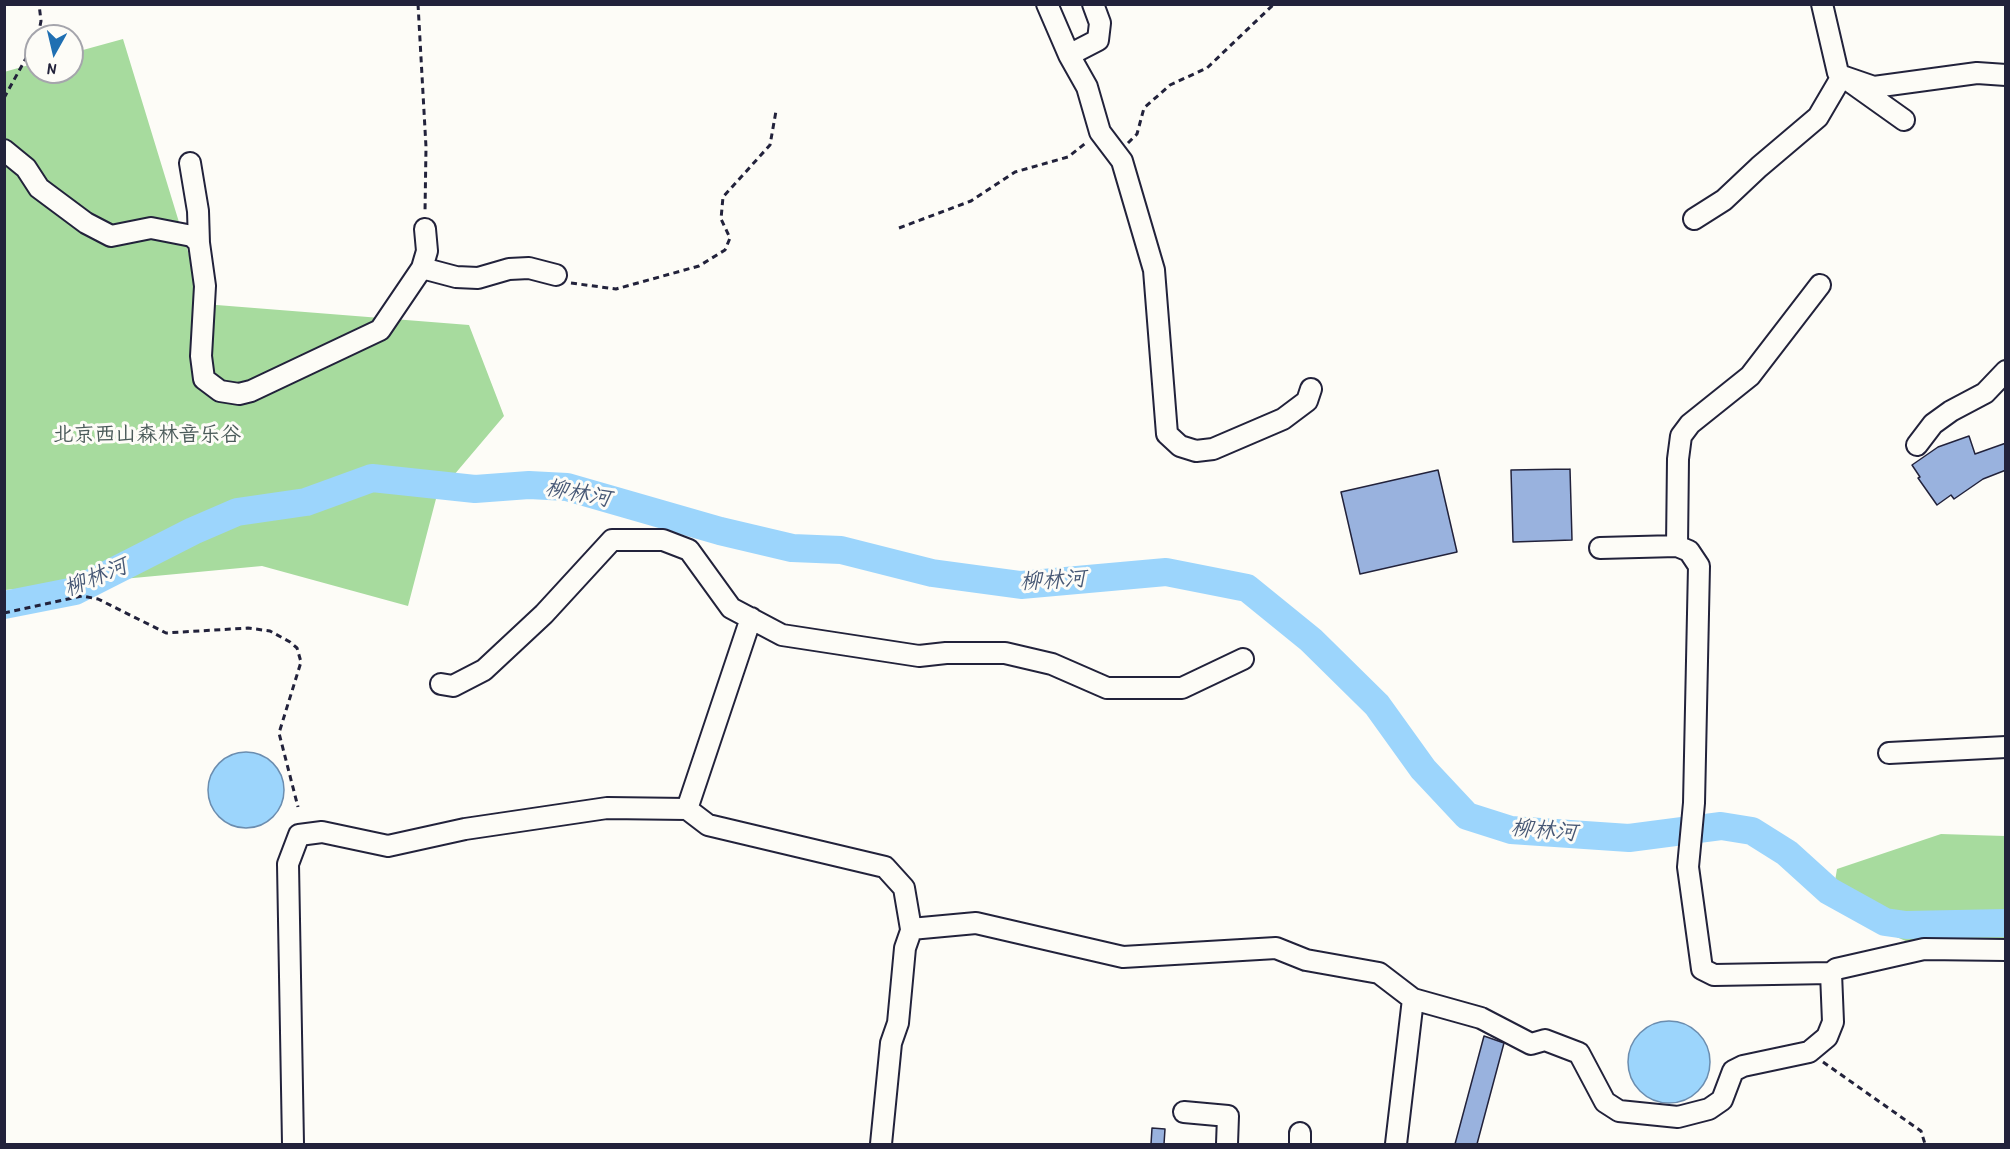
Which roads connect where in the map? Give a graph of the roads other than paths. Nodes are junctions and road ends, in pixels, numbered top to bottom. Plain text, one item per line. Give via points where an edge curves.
1 (1047, 4) edge
2 (1093, 4) edge
3 (1821, 4) edge
4 (1069, 55) junction
5 (2006, 75) edge
6 (1842, 76) junction
7 (1904, 120) dead end
8 (4, 150) edge
9 (190, 163) dead end
10 (1694, 219) dead end
11 (425, 229) road end
12 (199, 243) junction
13 (422, 268) junction
14 (556, 275) road end
15 (1820, 285) dead end
16 (2006, 371) edge
17 (1311, 389) dead end
18 (1917, 445) dead end
19 (1677, 546) junction
20 (1600, 548) dead end
21 (751, 618) junction
22 (1243, 659) dead end
23 (441, 684) dead end
24 (2006, 747) edge
25 (1889, 753) dead end
26 (687, 808) junction
27 (912, 928) junction
28 (2006, 950) edge
29 (1831, 973) junction
30 (1413, 999) junction
31 (1184, 1112) dead end
32 (293, 1144) edge
33 (881, 1144) edge
34 (1227, 1144) edge
35 (1396, 1144) edge

1 - 4 street
2 - 4 street via 1100,23 1098,40
3 - 6 street
4 - 17 street via 1087,87 1100,132 1122,161 1154,270 1167,434 1180,446 1196,451 1213,449 1283,418 1307,400
5 - 6 street via 1977,73 1874,87
6 - 7 street
6 - 10 street via 1818,117 1725,200
8 - 12 street via 26,168 39,188 111,236 151,228 192,236
9 - 12 street
11 - 13 street via 427,251
12 - 13 street via 205,286 201,356 204,379 215,389 239,394 251,392 380,330
13 - 14 street via 478,279 509,269 529,268
15 - 19 street via 1750,376 1690,424 1681,436
16 - 18 street via 1985,393 1933,424
19 - 20 street
19 - 29 street via 1689,551 1699,566 1694,803 1688,867 1702,969 1714,975
21 - 22 street via 782,635 918,656 1005,653 1052,663 1107,688 1182,688
21 - 23 street via 731,608 689,550 663,540 612,540 544,614 484,670 453,686
21 - 26 street
24 - 25 street
26 - 27 street via 708,825 885,867 904,888
26 - 32 street via 607,808 387,846 322,832 299,835 288,864
27 - 30 street via 976,923 1123,957 1276,948 1306,960 1380,973
27 - 33 street via 905,948 898,1023 891,1043
28 - 29 street via 1924,949
29 - 30 street via 1833,1022 1827,1037 1809,1052 1733,1071 1722,1100 1709,1109 1677,1117 1620,1111 1605,1102 1579,1053 1545,1040 1531,1044 1481,1018
30 - 35 street
31 - 34 street via 1228,1116

